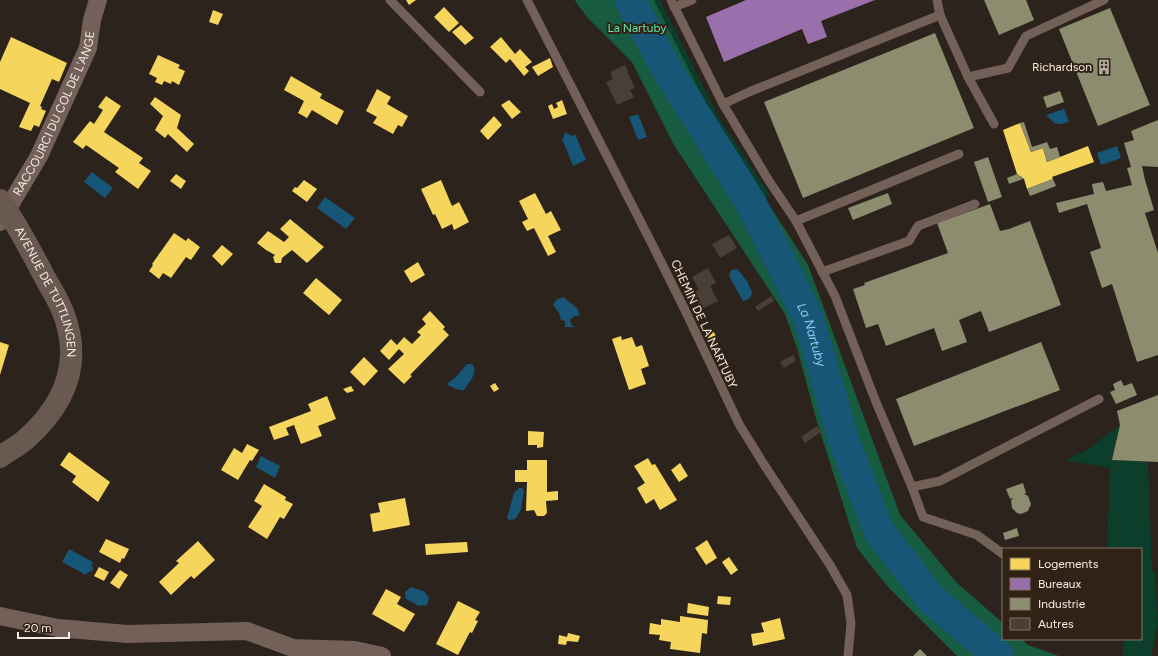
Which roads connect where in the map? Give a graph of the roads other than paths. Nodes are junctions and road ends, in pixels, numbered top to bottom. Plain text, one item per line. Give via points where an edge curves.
1 (98, 0) edge
2 (390, 0) edge
3 (527, 0) edge
4 (692, 0) edge
5 (937, 0) edge
6 (1104, 0) edge
7 (672, 3) edge
8 (940, 15) junction
9 (968, 77) junction
10 (480, 92) dead end
11 (723, 104) junction
12 (994, 124) dead end
13 (959, 154) dead end
14 (975, 204) dead end
15 (2, 211) edge
16 (796, 221) junction
17 (822, 272) junction
18 (1099, 399) dead end
19 (0, 457) edge
20 (912, 487) junction
21 (1002, 553) edge
22 (0, 616) edge
23 (382, 656) edge
24 (848, 656) edge

1 - 15 street, RACCOURCI DU COL DE L'ANGE via 88,48 39,156
2 - 10 lane
3 - 24 lane, CHEMIN DE LA NARTUBY via 672,284 739,424 847,595 851,623
4 - 7 lane
5 - 8 lane
6 - 9 lane via 1026,36 1008,68
7 - 11 lane
8 - 9 lane
8 - 11 lane
9 - 12 lane
11 - 16 lane
13 - 16 lane
14 - 17 lane via 918,226 910,241
15 - 19 main road, AVENUE DE TUTTLINGEN via 22,234 63,312 72,344 71,364 64,392 47,418 25,440
16 - 17 lane
17 - 20 lane via 835,296
18 - 20 lane via 940,481
20 - 21 lane via 923,516 977,534
22 - 23 street via 58,628 126,634 246,631 293,648 355,650

